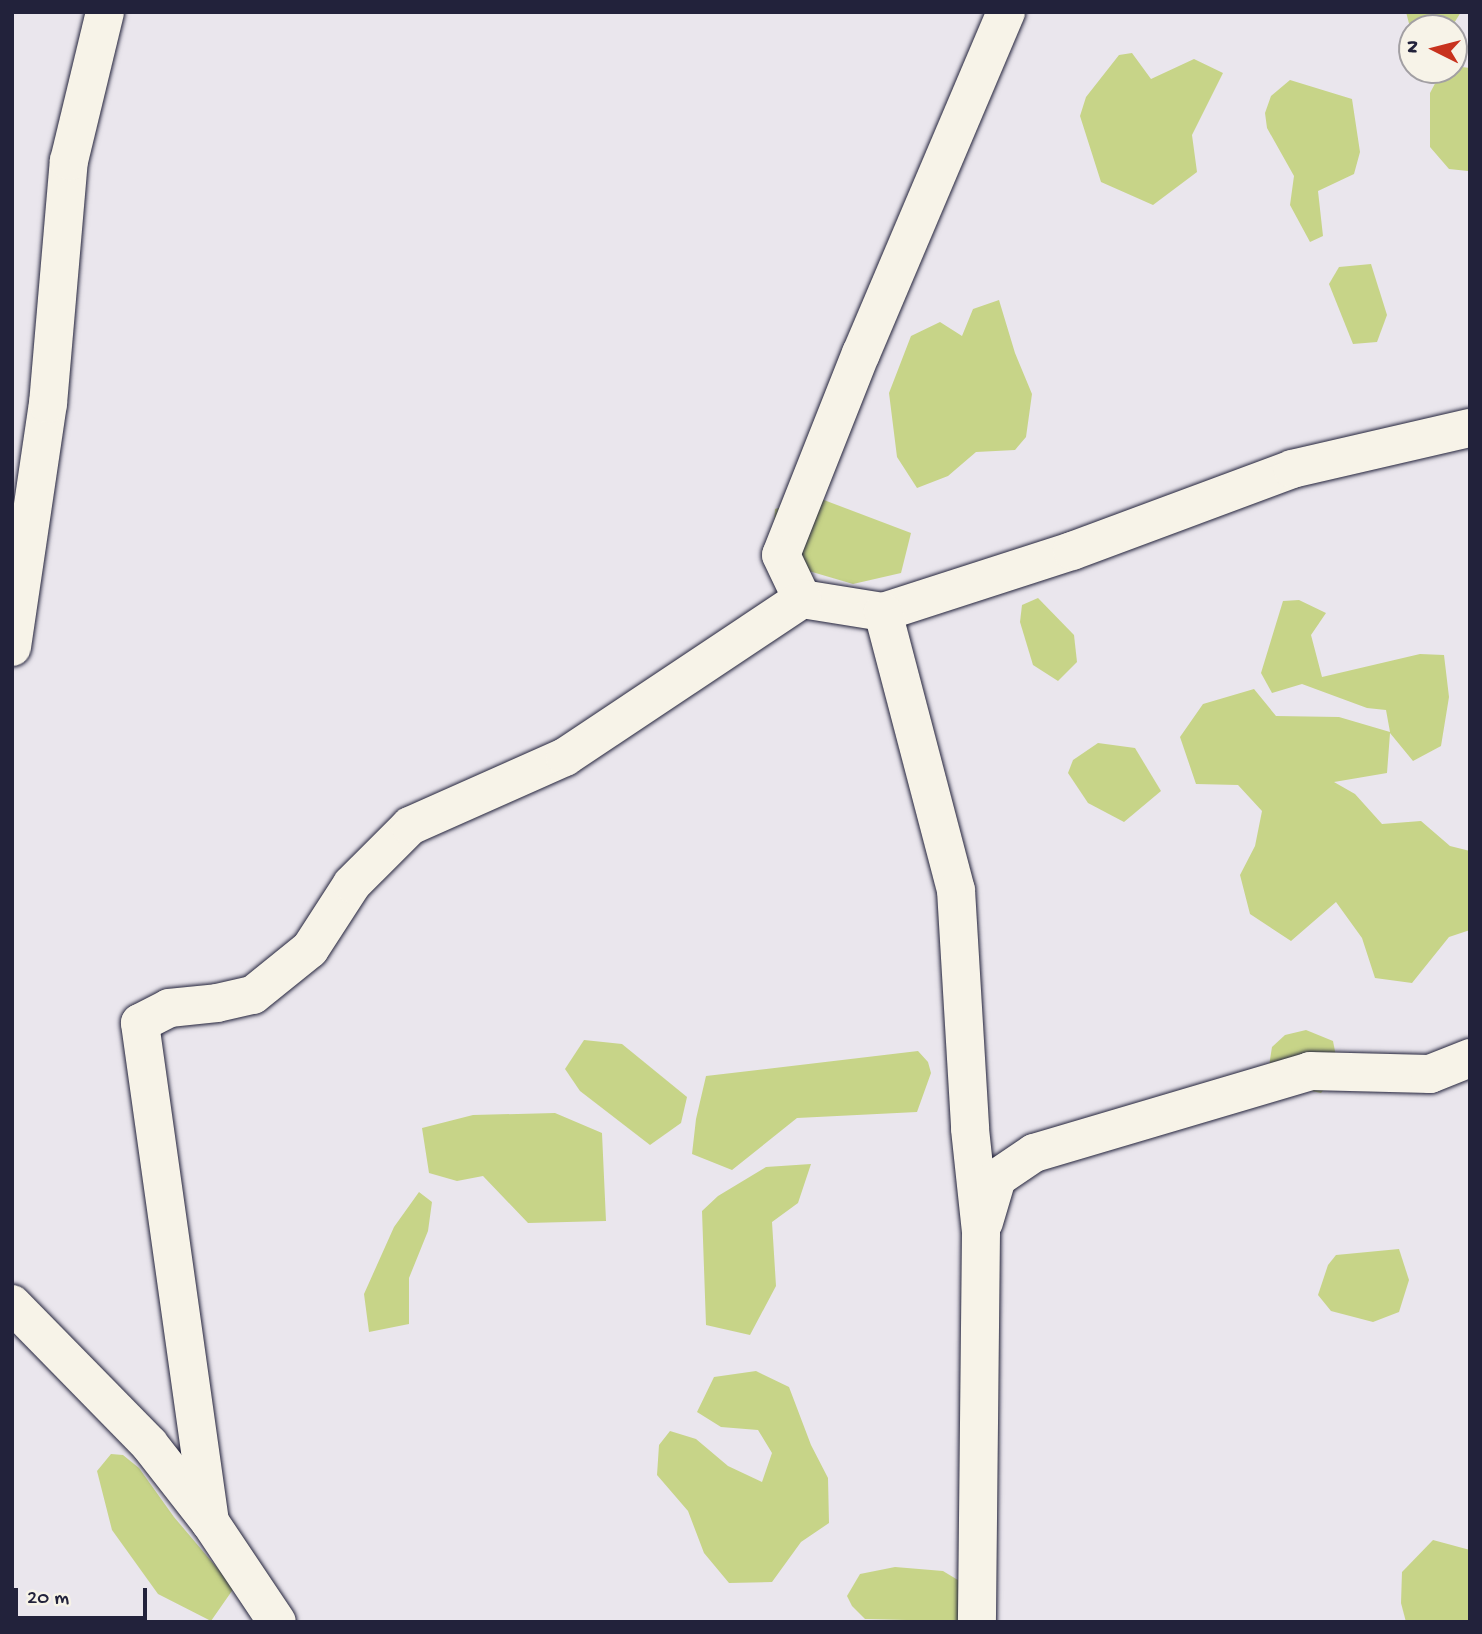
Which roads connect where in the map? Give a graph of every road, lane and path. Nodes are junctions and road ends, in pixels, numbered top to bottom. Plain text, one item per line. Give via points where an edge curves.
1 (105, 12) edge
2 (1006, 12) edge
3 (1470, 428) edge
4 (802, 599) junction
5 (883, 612) junction
6 (12, 646) edge
7 (1470, 1058) edge
8 (981, 1231) junction
9 (12, 1304) edge
10 (210, 1522) junction
11 (276, 1622) edge
12 (977, 1622) edge

1 - 6 street via 69,161 48,404
2 - 4 street via 861,353 782,555
3 - 5 street via 1292,468 1072,551
4 - 5 street
4 - 10 street via 565,757 410,826 352,884 310,949 253,995 169,1008 140,1023
5 - 8 street via 956,890 970,1129
7 - 8 street via 1430,1074 1310,1072 1034,1153 997,1178
8 - 12 street
9 - 10 street via 149,1444
10 - 11 street

